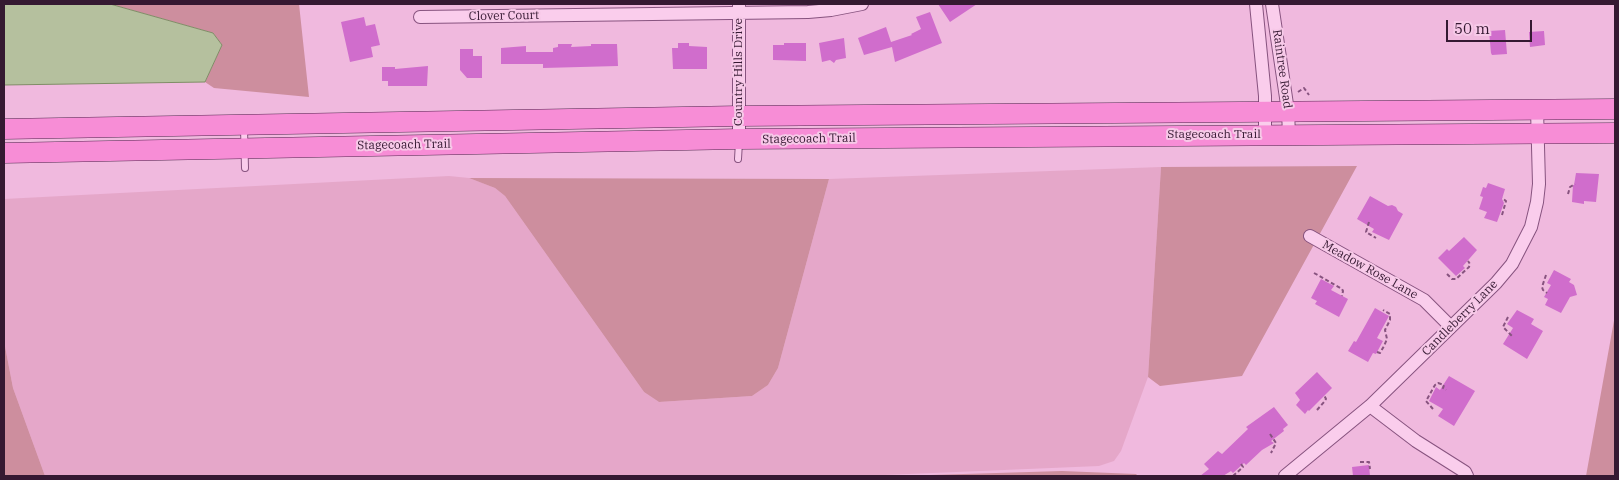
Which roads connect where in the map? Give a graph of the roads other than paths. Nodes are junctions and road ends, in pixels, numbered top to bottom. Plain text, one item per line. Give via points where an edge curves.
1 (862, 4) edge
2 (1256, 4) edge
3 (1272, 4) edge
4 (739, 8) edge
5 (420, 17) dead end
6 (1537, 109) junction
7 (1615, 109) edge
8 (1265, 111) junction
9 (1288, 111) junction
10 (739, 116) junction
11 (244, 124) junction
12 (4, 129) edge
13 (1615, 132) edge
14 (1538, 133) junction
15 (1265, 135) junction
16 (1289, 135) junction
17 (739, 149) junction
18 (4, 153) edge
19 (245, 158) junction
20 (1310, 236) dead end
21 (1451, 327) junction
22 (1370, 406) junction
23 (1285, 476) edge
24 (1467, 476) edge

1 - 4 street, Clover Court via 808,12
2 - 8 street, Raintree Road
3 - 9 street, Raintree Road
4 - 5 street, Clover Court
4 - 10 street, Country Hills Drive
6 - 7 main road, Stagecoach Trail
6 - 9 main road, Stagecoach Trail
6 - 14 street, Candleberry Lane
8 - 9 main road, Stagecoach Trail
8 - 10 main road, Stagecoach Trail
8 - 15 street, Raintree Road
9 - 16 street, Raintree Road
10 - 11 main road, Stagecoach Trail
10 - 17 street, Country Hills Drive
11 - 12 main road, Stagecoach Trail
11 - 19 lane
13 - 14 main road, Stagecoach Trail
14 - 16 main road, Stagecoach Trail
14 - 21 street, Candleberry Lane via 1539,184 1531,227 1512,264
15 - 16 main road, Stagecoach Trail
15 - 17 main road, Stagecoach Trail
17 - 19 main road, Stagecoach Trail
18 - 19 main road, Stagecoach Trail
20 - 21 street, Meadow Rose Lane via 1424,300
21 - 22 street, Candleberry Lane
22 - 23 street, Candleberry Lane
22 - 24 street

